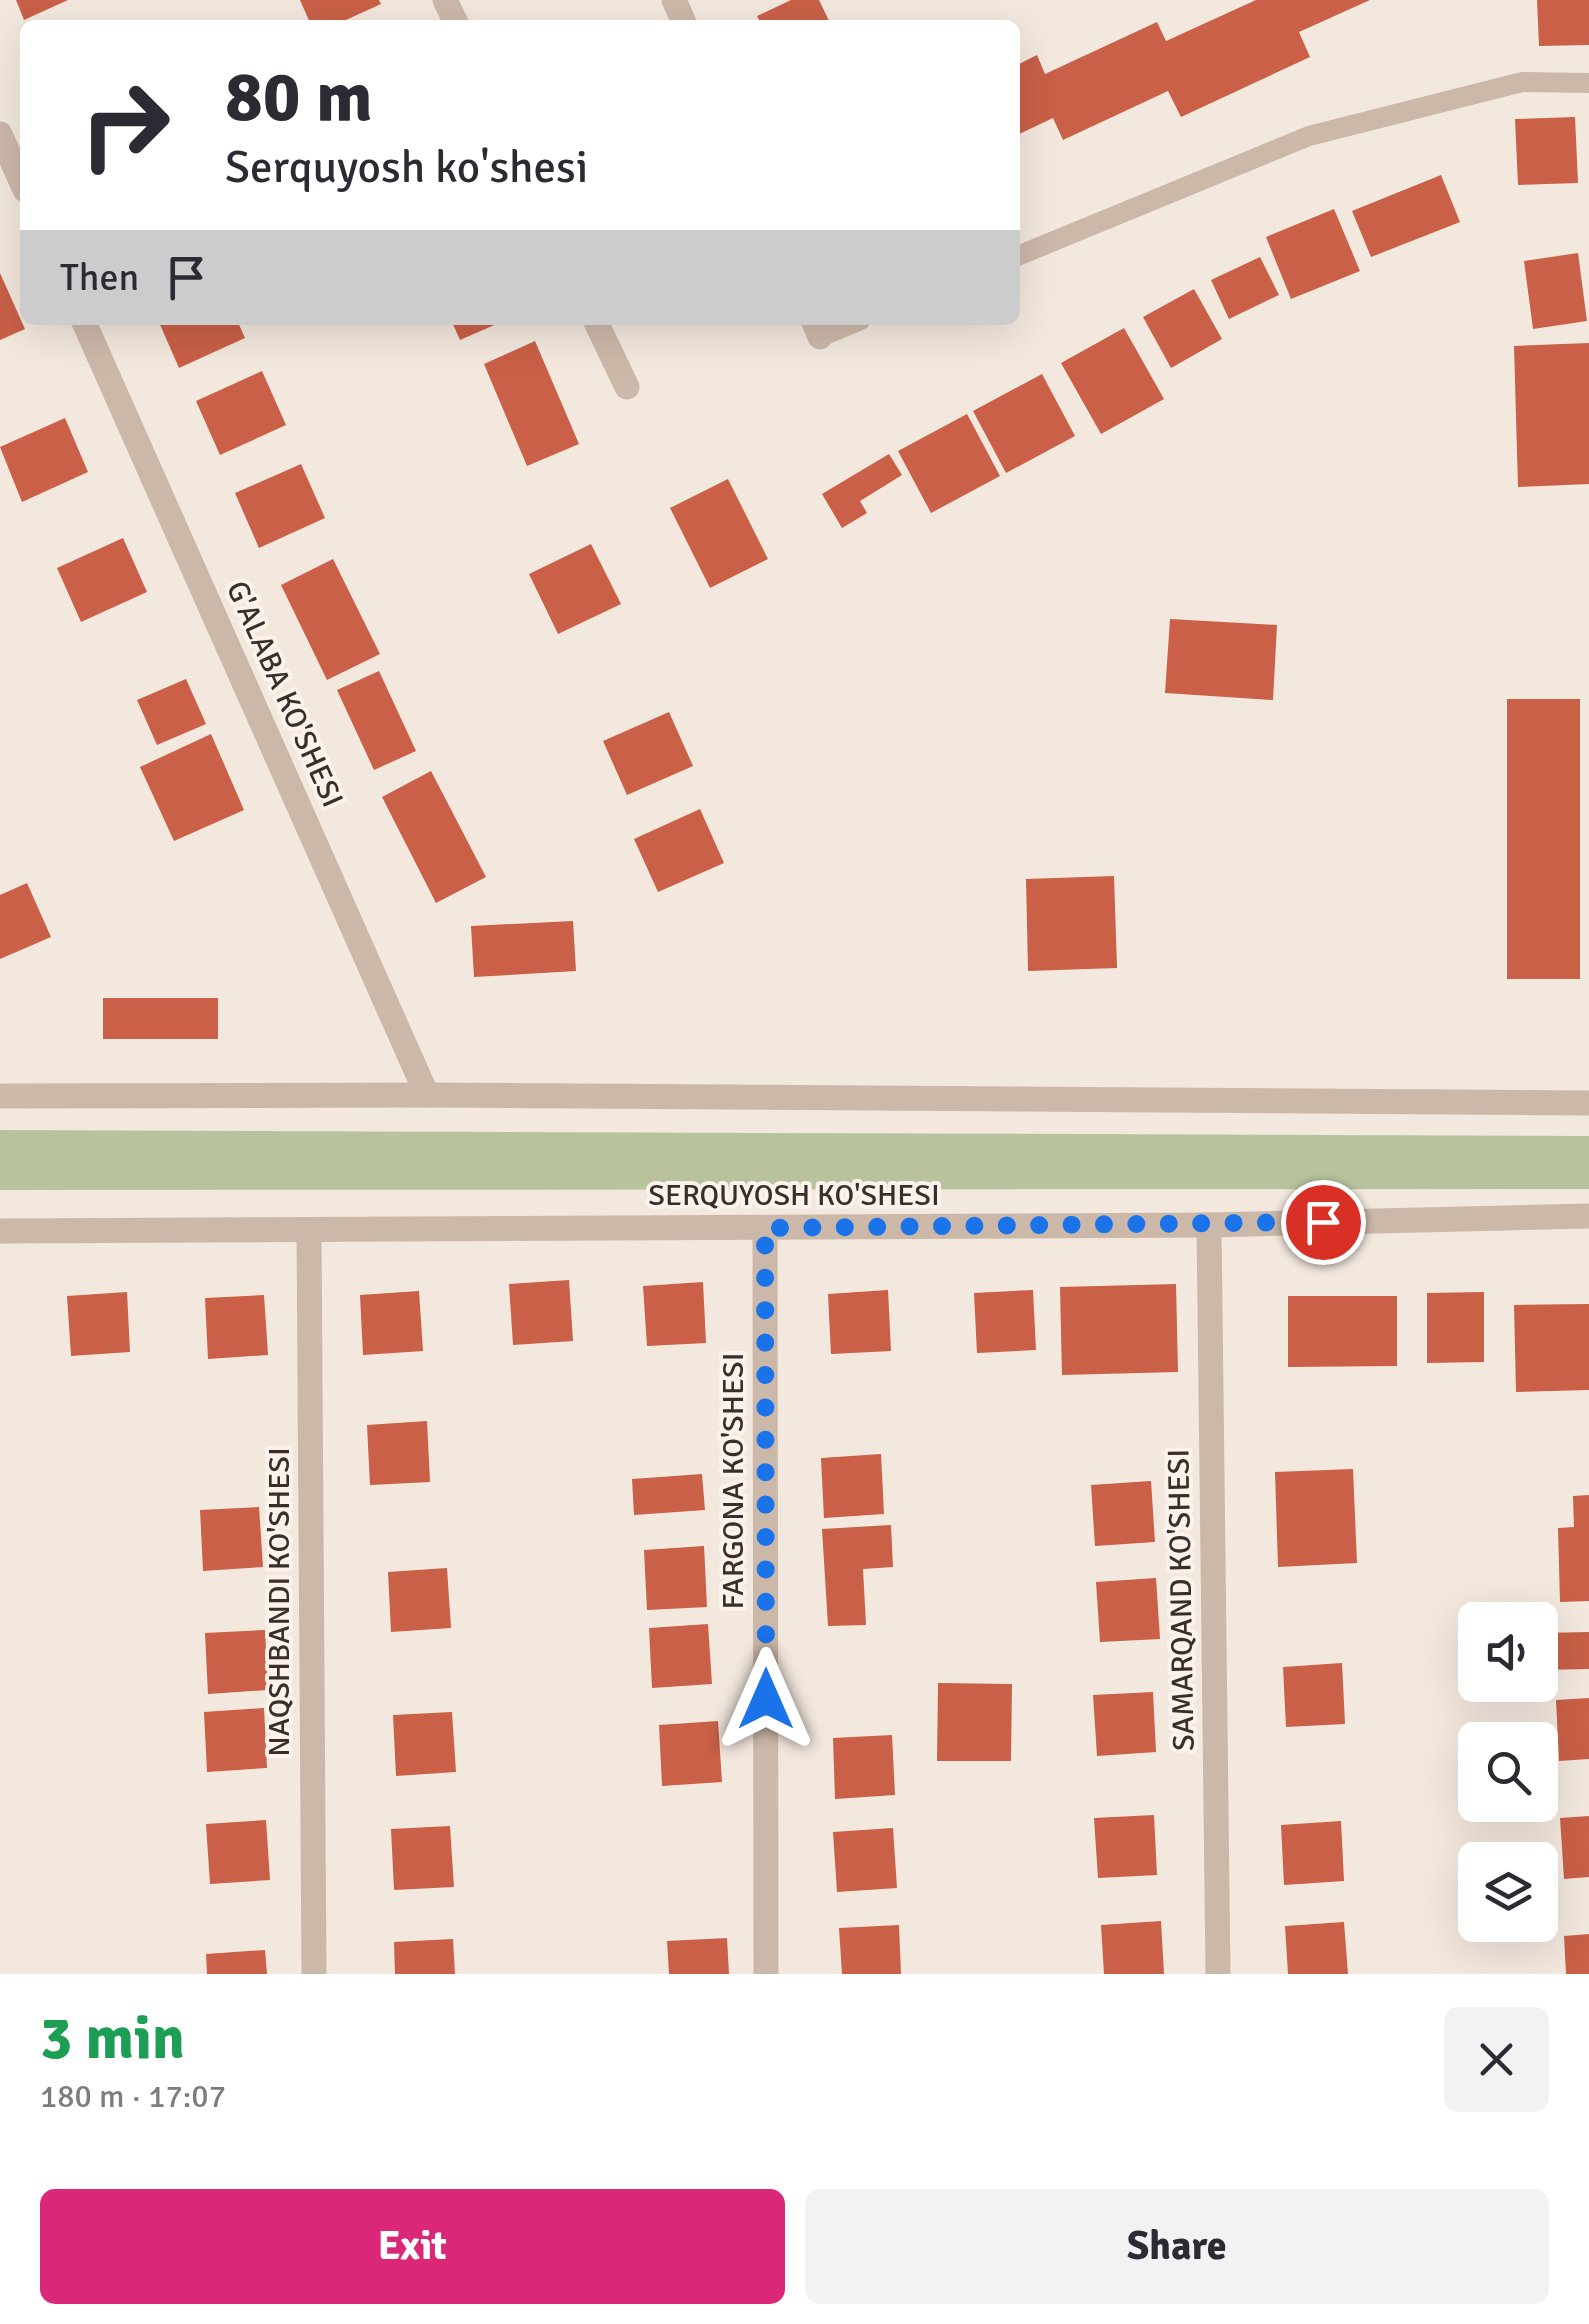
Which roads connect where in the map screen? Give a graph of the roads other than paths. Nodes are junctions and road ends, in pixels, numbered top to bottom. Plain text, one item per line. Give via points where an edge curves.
1 (1589, 83) edge
2 (0, 134) edge
3 (20, 179) edge
4 (1020, 255) edge
5 (85, 325) edge
6 (598, 325) edge
7 (627, 387) dead end
8 (427, 1095) junction
9 (0, 1096) edge
10 (1589, 1103) edge
11 (1589, 1216) edge
12 (1208, 1225) junction
13 (765, 1228) junction
14 (309, 1230) junction
15 (0, 1231) edge
16 (314, 1974) edge
17 (766, 1974) edge
18 (1218, 1974) edge

1 - 4 lane via 1522,82 1309,136
2 - 3 street
5 - 8 street, G'ALABA KO'SHESI
6 - 7 street
8 - 9 street
8 - 10 street
11 - 12 street, SERQUYOSH KO'SHESI
12 - 13 street, SERQUYOSH KO'SHESI
12 - 18 street, SAMARQAND KO'SHESI
13 - 14 street, SERQUYOSH KO'SHESI
13 - 17 street, FARGONA KO'SHESI
14 - 15 street, SERQUYOSH KO'SHESI
14 - 16 street, NAQSHBANDI KO'SHESI

